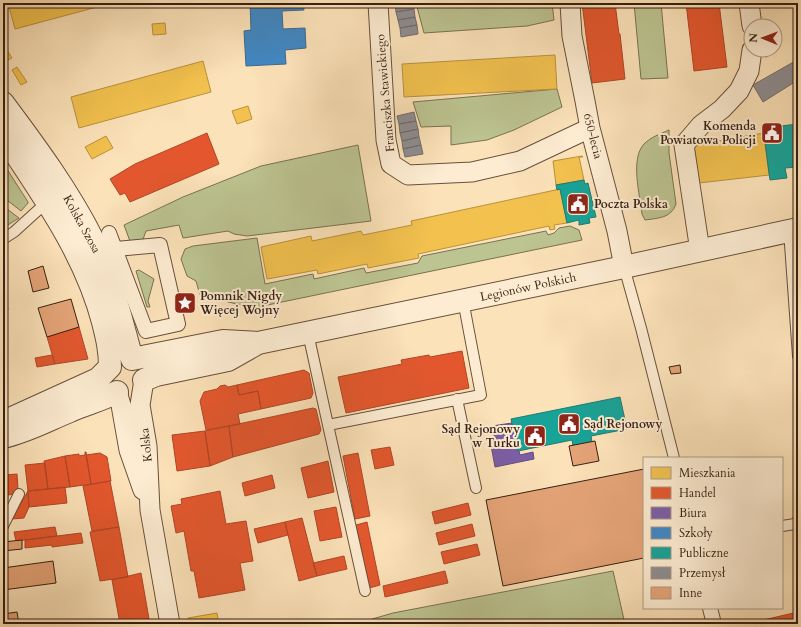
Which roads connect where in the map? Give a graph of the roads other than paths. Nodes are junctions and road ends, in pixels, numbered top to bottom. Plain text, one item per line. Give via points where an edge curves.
1 (378, 3) edge
2 (570, 3) edge
3 (749, 3) edge
4 (751, 18) edge
5 (751, 58) edge
6 (3, 103) edge
7 (590, 128) junction
8 (3, 135) edge
9 (47, 202) junction
10 (794, 230) edge
11 (109, 233) dead end
12 (3, 239) edge
13 (116, 249) junction
14 (700, 251) junction
15 (624, 267) junction
16 (463, 300) junction
17 (308, 333) junction
18 (258, 343) junction
19 (798, 356) edge
20 (132, 359) junction
21 (110, 367) junction
22 (144, 380) junction
23 (117, 392) junction
24 (457, 399) junction
25 (3, 425) edge
26 (328, 425) junction
27 (3, 437) edge
28 (674, 457) edge
29 (476, 488) dead end
30 (19, 494) dead end
31 (150, 510) junction
32 (798, 520) edge
33 (3, 526) edge
34 (783, 526) edge
35 (365, 591) dead end
36 (710, 609) edge
37 (170, 624) edge
38 (714, 624) edge

1 - 7 street, Franciszka Stawickiego via 386,140 392,164 408,175 472,172 520,161
2 - 7 street, 650-lecia via 572,36
3 - 4 street
5 - 14 street via 749,70 739,91 722,109 701,125 684,145
6 - 20 street, Kolska Szosa via 66,193 94,241
7 - 15 street, 650-lecia
8 - 9 street, Kolska Szosa
9 - 12 lane
9 - 21 street, Kolska Szosa via 87,274 105,331 110,352
10 - 14 street, Legionów Polskich
10 - 19 lane
11 - 13 street
13 - 13 street via 160,245 178,324 146,331
14 - 15 street, Legionów Polskich
15 - 16 street, Legionów Polskich
15 - 28 lane
16 - 17 street, Legionów Polskich
16 - 24 lane via 481,395
17 - 18 street, Legionów Polskich
17 - 26 lane
18 - 20 street, Legionów Polskich via 223,341
18 - 22 street, Legionów Polskich via 228,360 156,375
20 - 21 street via 122,358
20 - 22 street via 141,365
21 - 23 street via 109,382
21 - 25 street via 98,379 10,419
22 - 23 street via 134,392
22 - 31 street, Kolska via 140,405 147,446
23 - 27 street
23 - 31 street, Kolska via 129,450
24 - 26 lane
24 - 29 lane
26 - 35 lane
30 - 33 lane
31 - 37 street, Kolska
32 - 34 lane via 796,524
36 - 38 street

